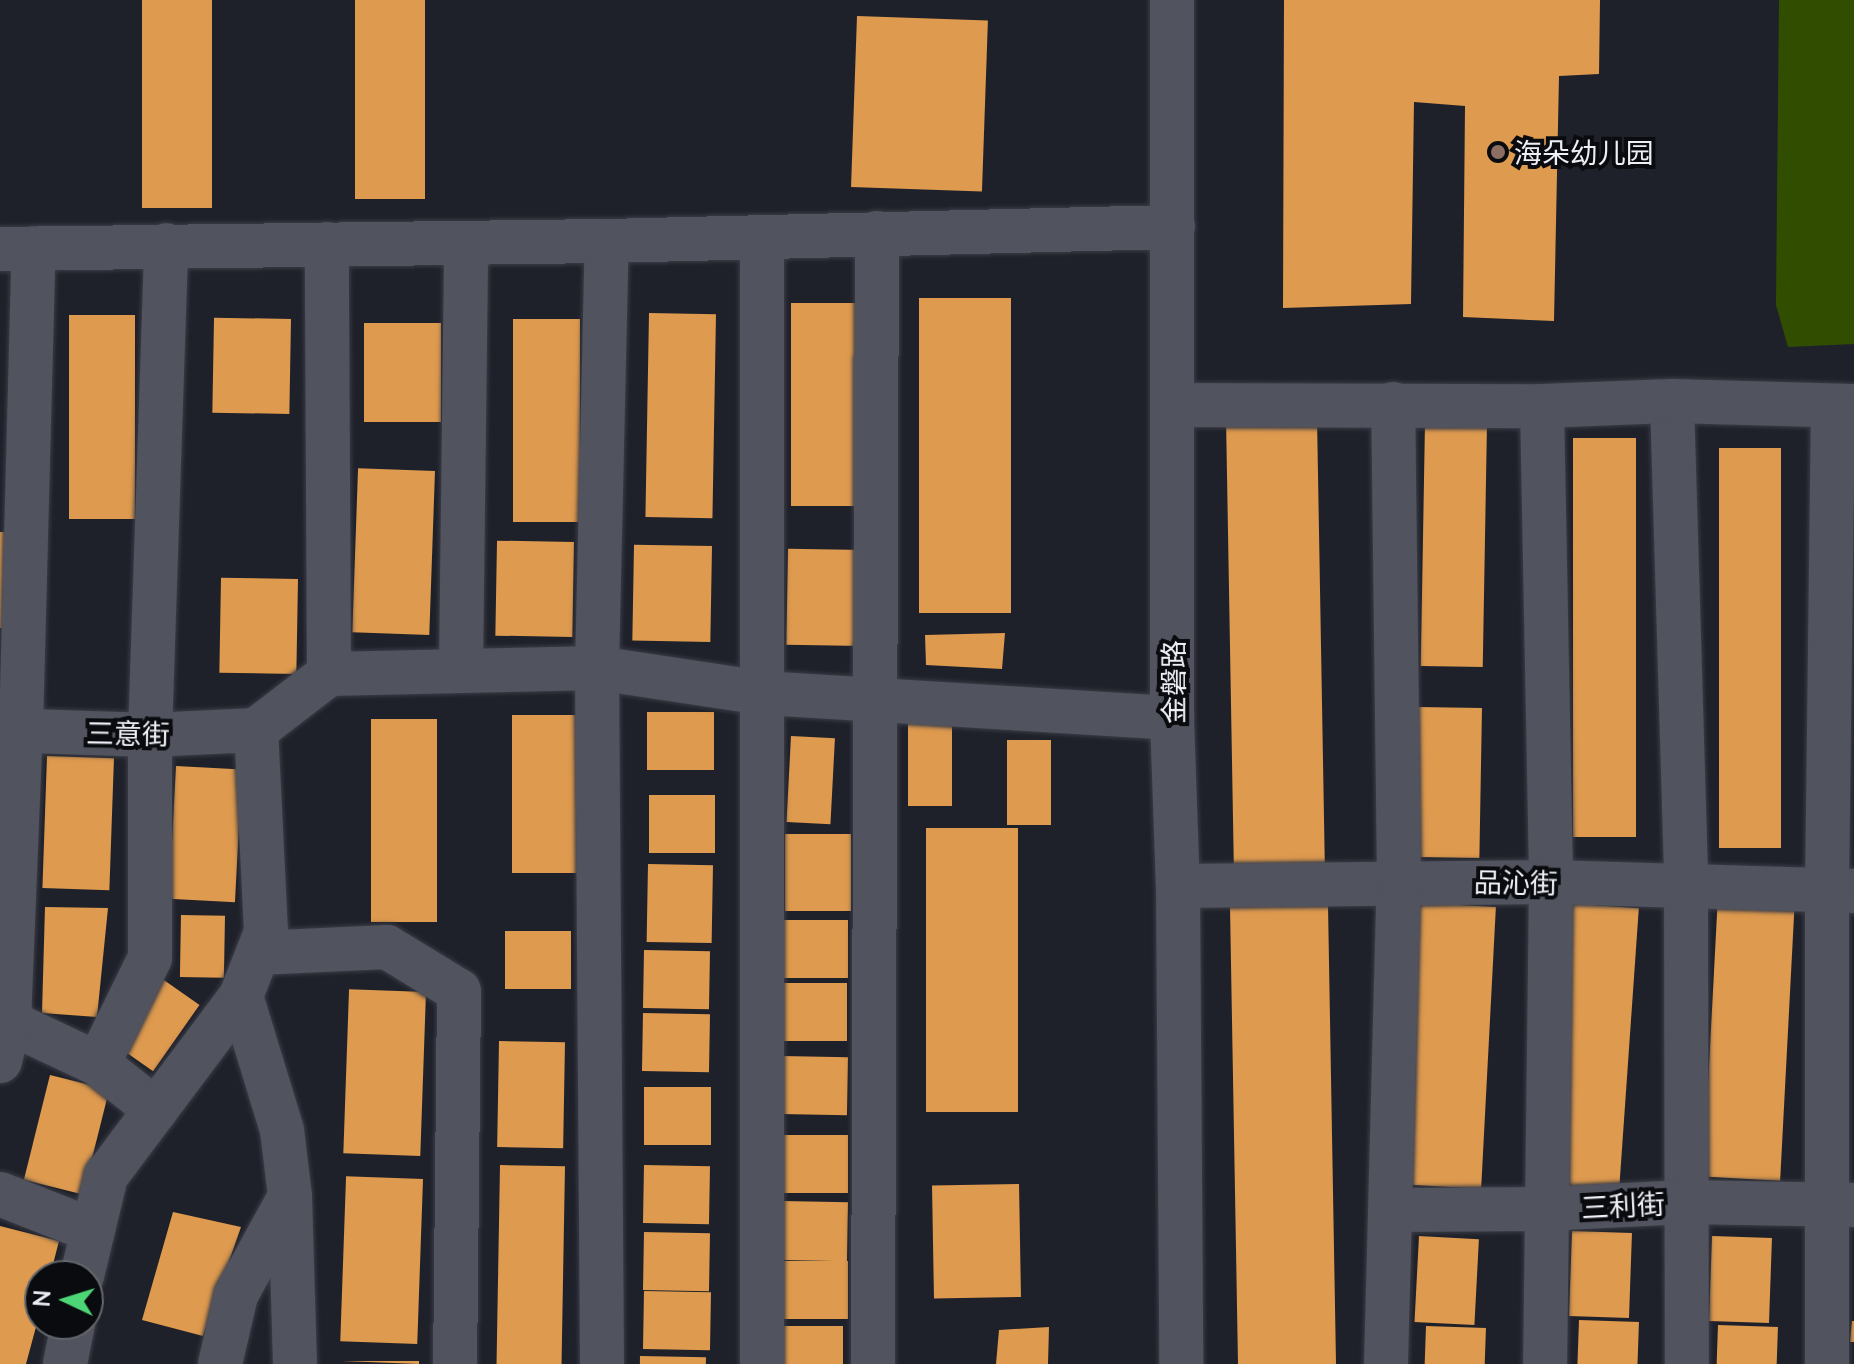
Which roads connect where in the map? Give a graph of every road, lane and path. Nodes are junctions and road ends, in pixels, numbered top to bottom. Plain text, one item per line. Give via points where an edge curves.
1 (1172, 0) edge
2 (1173, 227) junction
3 (877, 233) junction
4 (762, 238) junction
5 (607, 241) junction
6 (466, 243) junction
7 (327, 244) junction
8 (166, 245) junction
9 (17, 248) edge
10 (1672, 401) junction
11 (1393, 404) junction
12 (1174, 405) junction
13 (1542, 406) junction
14 (1844, 406) edge
15 (461, 668) junction
16 (597, 668) junction
17 (329, 674) junction
18 (763, 693) junction
19 (874, 699) junction
20 (1172, 718) junction
21 (11, 730) edge
22 (256, 730) junction
23 (150, 735) junction
24 (1399, 881) junction
25 (1551, 882) junction
26 (1178, 886) junction
27 (1686, 887) junction
28 (1841, 891) edge
29 (5, 937) edge
30 (258, 953) junction
31 (241, 996) junction
32 (5, 1041) edge
33 (98, 1064) junction
34 (156, 1110) junction
35 (0, 1194) edge
36 (290, 1196) junction
37 (1686, 1202) junction
38 (1841, 1205) edge
39 (1544, 1209) junction
40 (1392, 1210) junction
41 (91, 1230) junction
42 (85, 1260) edge
43 (70, 1340) edge
44 (65, 1364) edge
45 (220, 1364) edge
46 (295, 1364) edge
47 (455, 1364) edge
48 (602, 1364) edge
49 (762, 1364) edge
50 (873, 1364) edge
51 (1181, 1364) edge
52 (1386, 1364) edge
53 (1545, 1364) edge
54 (1687, 1364) edge
55 (1827, 1364) edge

1 - 2 street, 金磐路
2 - 3 street
2 - 12 street, 金磐路
3 - 4 street
3 - 19 street
4 - 5 street
4 - 18 street
5 - 6 street
5 - 16 street
6 - 7 street
6 - 15 street
7 - 8 street
7 - 17 street
8 - 9 street
8 - 23 street
9 - 21 street
10 - 13 street
10 - 14 street
10 - 27 street
11 - 12 street
11 - 13 street
11 - 24 street
12 - 20 street, 金磐路
13 - 25 street
14 - 28 street
15 - 16 street
15 - 17 street
16 - 18 street
16 - 48 street
17 - 22 street
18 - 19 street
18 - 49 street
19 - 20 street
19 - 50 street
20 - 26 street, 金磐路
21 - 23 street, 三意街
21 - 29 street
22 - 23 street, 三意街
22 - 30 street via 266,932
23 - 33 street via 150,958
24 - 25 street, 品沁街
24 - 26 street, 品沁街
24 - 40 street
25 - 27 street, 品沁街
25 - 39 street
26 - 51 street, 金磐路
27 - 28 street, 品沁街
27 - 37 street
28 - 38 street
29 - 32 street
30 - 31 street
30 - 47 street via 387,947 459,991
31 - 34 street
31 - 36 street via 282,1130
32 - 33 street
33 - 34 street
34 - 41 street via 106,1176
35 - 41 street
36 - 45 street via 236,1295
36 - 46 street
37 - 38 street, 三利街
37 - 39 street, 三利街
37 - 54 street
38 - 55 street
39 - 40 street, 三利街
39 - 53 street
40 - 52 street
41 - 42 street
43 - 44 street

